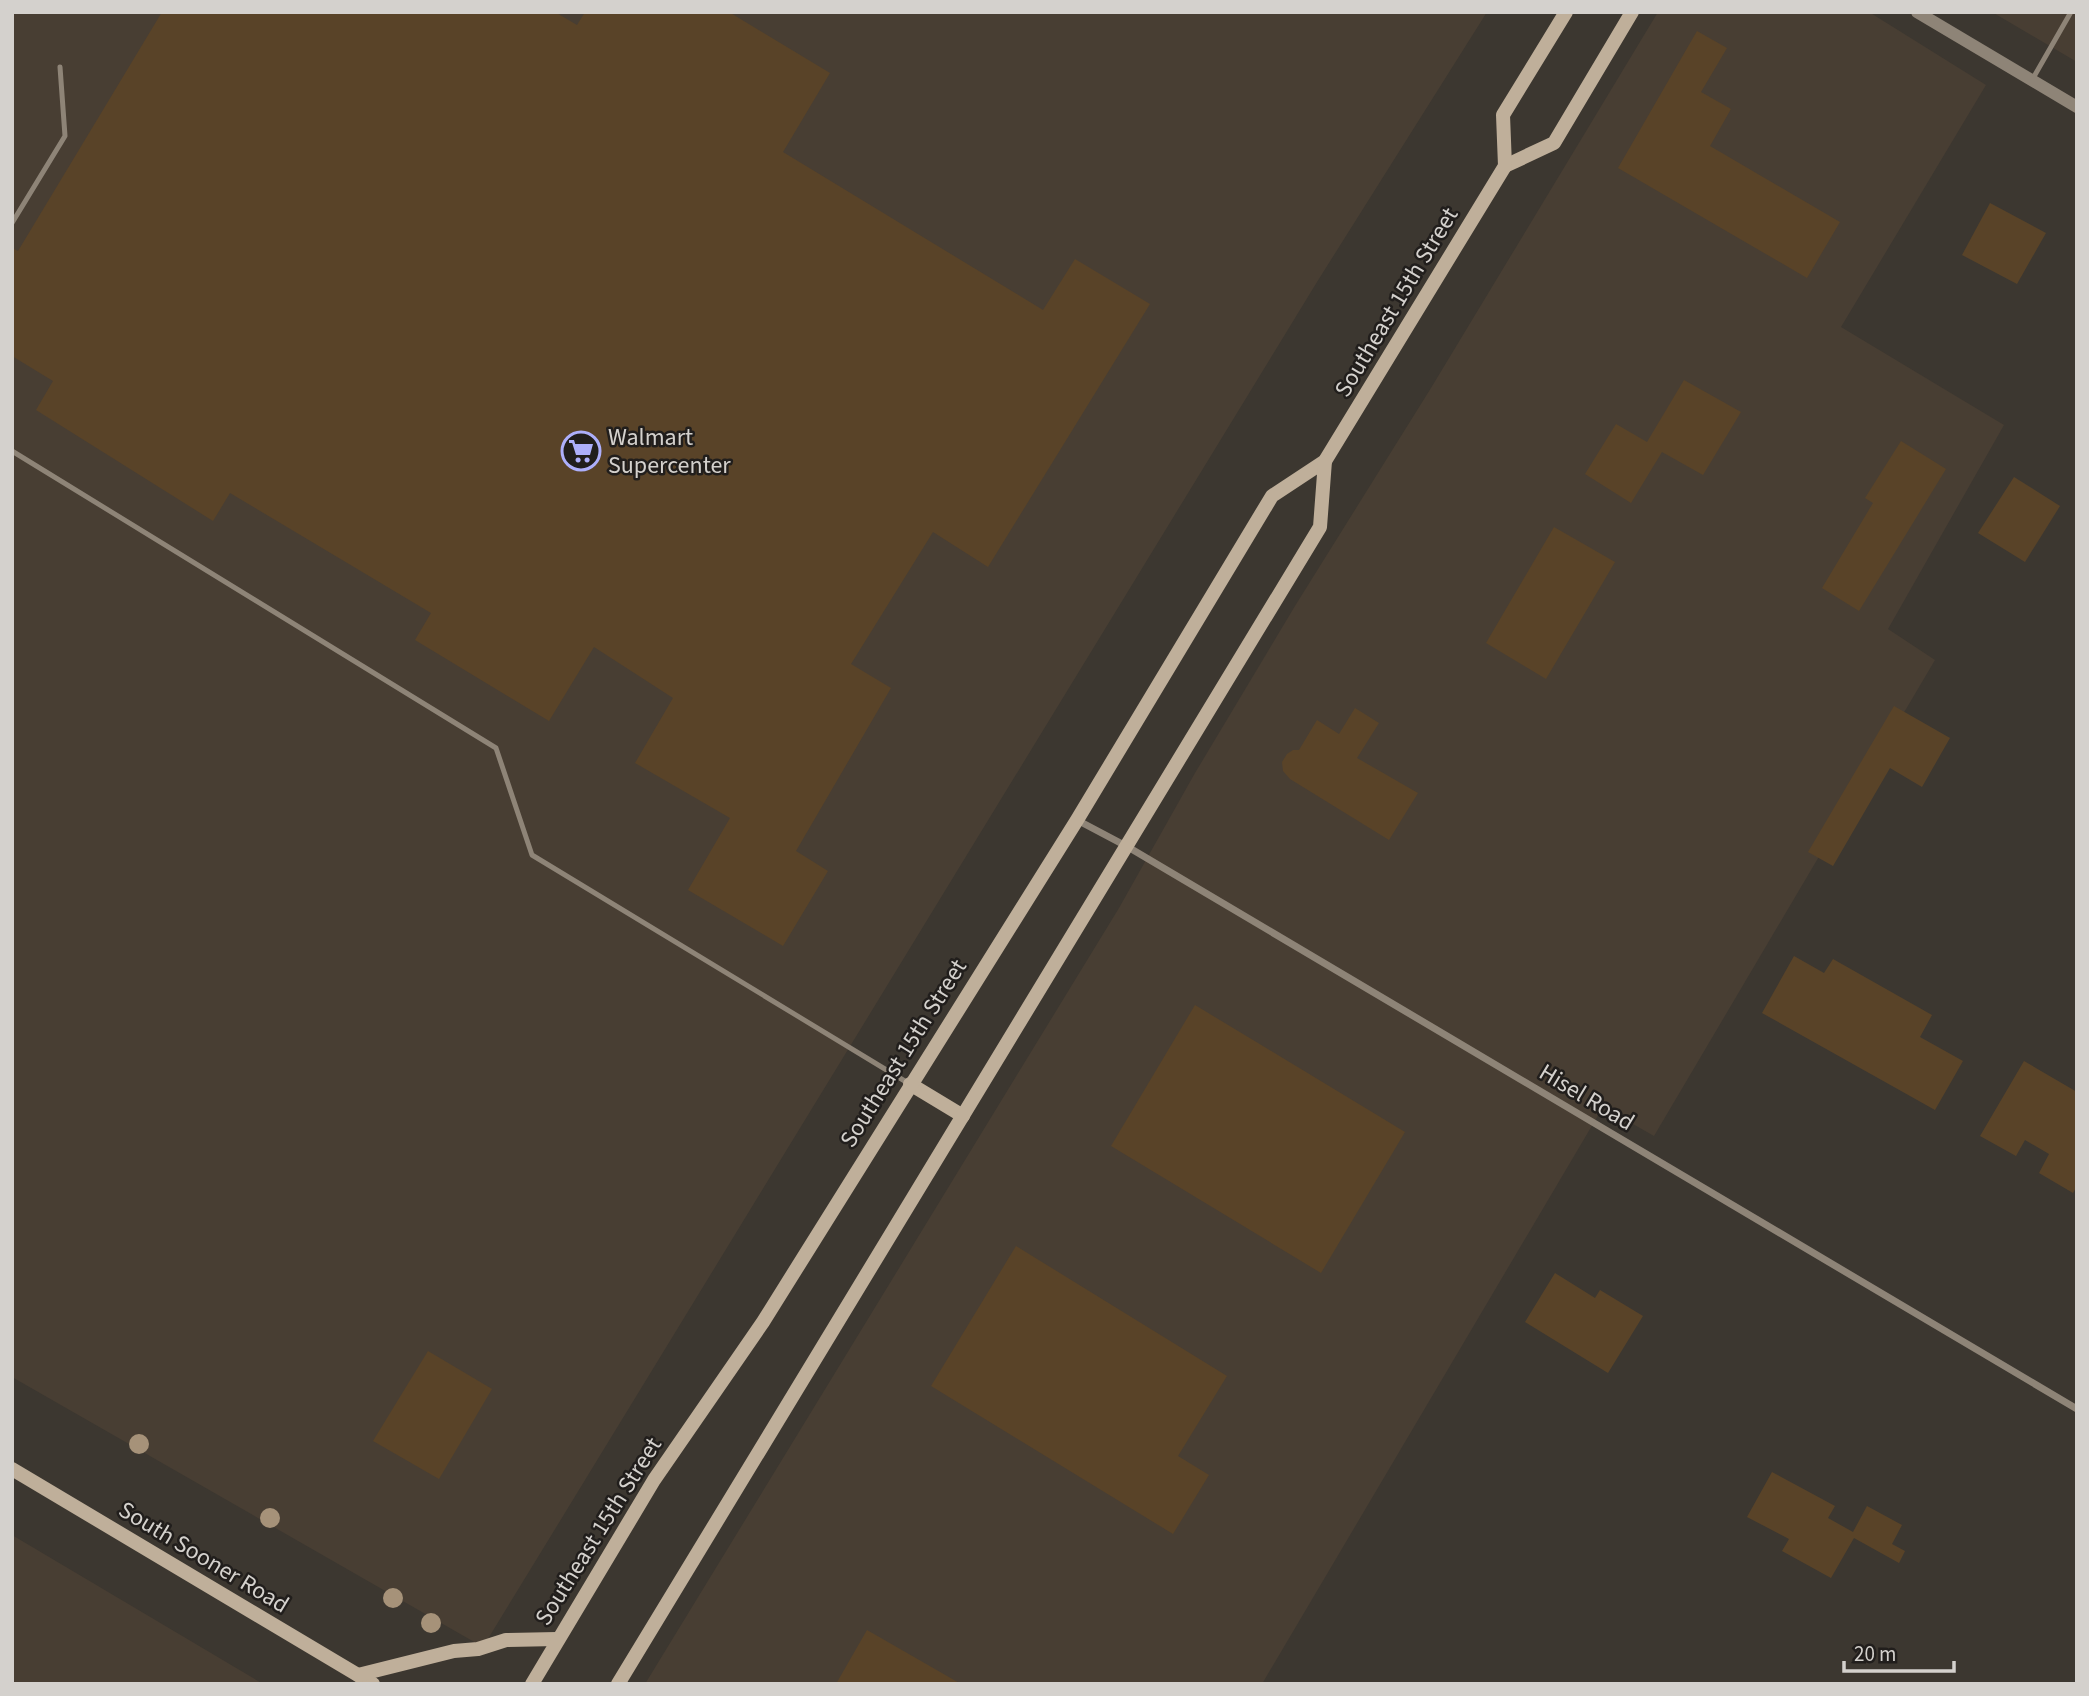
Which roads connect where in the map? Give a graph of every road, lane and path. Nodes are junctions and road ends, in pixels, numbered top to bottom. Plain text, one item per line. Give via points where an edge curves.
1 (1566, 12) edge
2 (1632, 12) edge
3 (1917, 12) edge
4 (2071, 12) edge
5 (60, 67) dead end
6 (2032, 80) junction
7 (2077, 107) edge
8 (1505, 166) junction
9 (12, 223) edge
10 (12, 450) edge
11 (1325, 461) junction
12 (1077, 820) junction
13 (1128, 847) junction
14 (911, 1084) junction
15 (963, 1116) junction
16 (2077, 1409) edge
17 (12, 1469) edge
18 (557, 1639) junction
19 (358, 1675) junction
20 (373, 1684) edge
21 (532, 1684) edge
22 (618, 1684) edge

1 - 8 main road via 1503,115
2 - 8 main road via 1554,143
3 - 6 street
4 - 6 lane
5 - 9 lane via 65,136
6 - 7 street
8 - 11 main road, Southeast 15th Street
10 - 14 lane via 496,748 532,855
11 - 12 main road, Southeast 15th Street via 1272,496
11 - 13 main road, Southeast 15th Street via 1320,527
12 - 13 street, Hisel Road
12 - 14 main road, Southeast 15th Street
13 - 15 main road, Southeast 15th Street
13 - 16 street, Hisel Road
14 - 15 main road
14 - 18 main road, Southeast 15th Street via 763,1322 654,1480
15 - 22 main road, Southeast 15th Street
17 - 19 main road, South Sooner Road
18 - 19 main road via 506,1640
18 - 21 main road, Southeast 15th Street
19 - 20 main road, South Sooner Road

